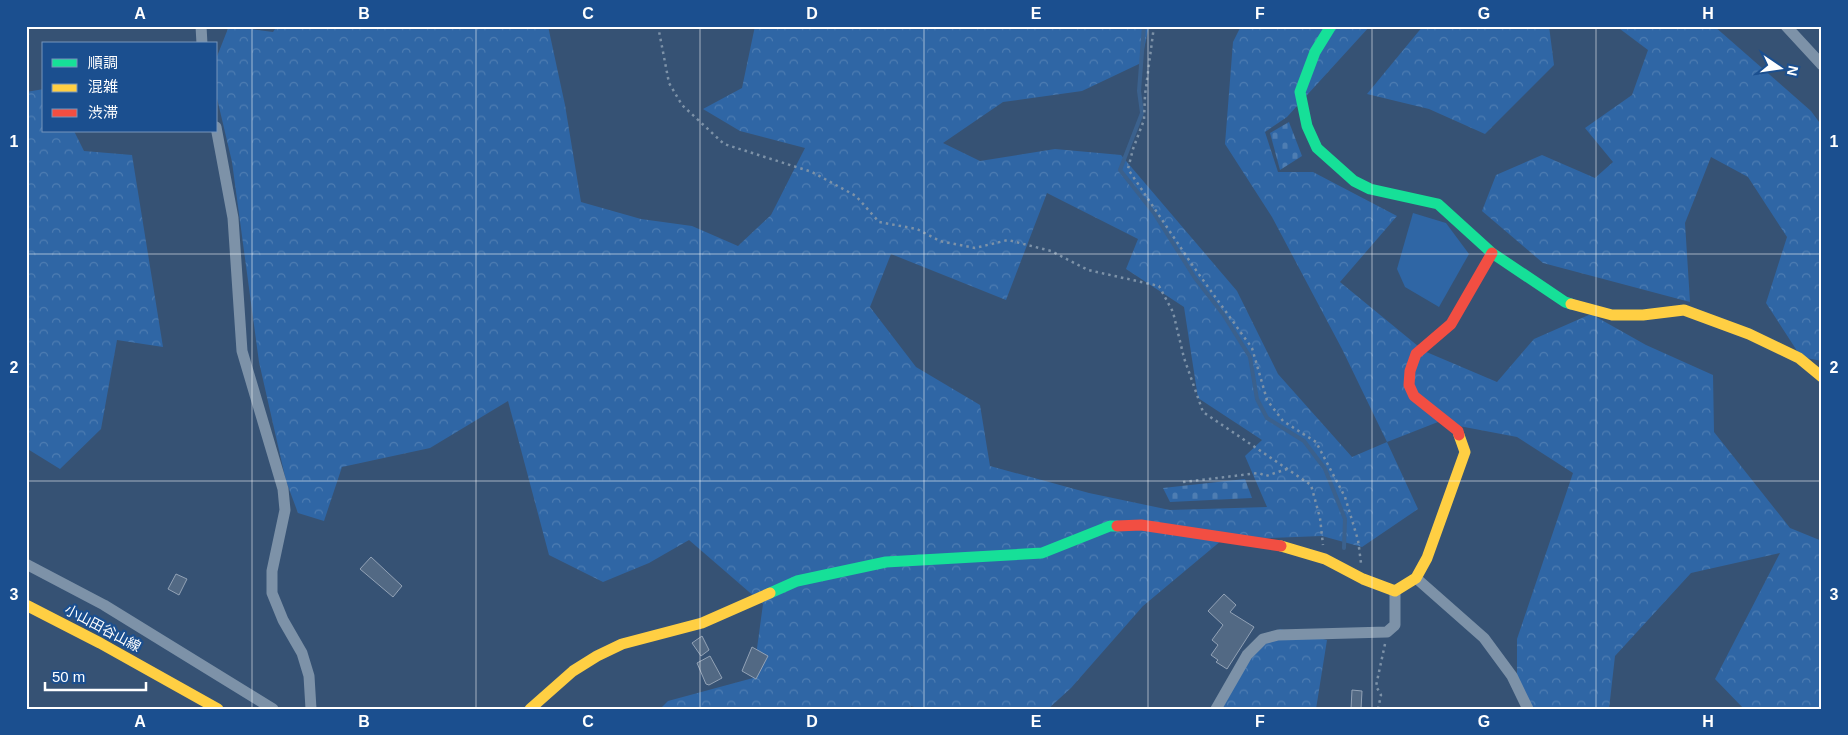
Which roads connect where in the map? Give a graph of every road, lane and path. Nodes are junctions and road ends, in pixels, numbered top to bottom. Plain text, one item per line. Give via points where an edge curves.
1 (201, 26) edge
2 (658, 26) edge
3 (1154, 26) edge
4 (1331, 26) edge
5 (1786, 26) edge
6 (202, 42) edge
7 (1822, 65) edge
8 (217, 132) edge
9 (1492, 254) junction
10 (1822, 377) edge
11 (1287, 469) junction
12 (1184, 482) dead end
13 (1325, 559) junction
14 (26, 564) edge
15 (1416, 578) junction
16 (1363, 579) junction
17 (1395, 591) junction
18 (26, 605) edge
19 (1387, 632) junction
20 (218, 709) edge
21 (273, 709) edge
22 (311, 709) edge
23 (530, 709) edge
24 (1216, 709) edge
25 (1378, 709) edge
26 (1528, 709) edge

1 - 6 street
2 - 11 path via 669,83 682,105 724,144 812,172 856,196 879,222 917,229 940,241 975,248 1008,240 1051,251 1088,270 1159,286 1173,312 1184,358 1203,412
3 - 16 path via 1144,120 1128,169 1252,348 1267,400 1282,421 1316,442 1345,497 1358,540
4 - 9 street via 1315,52 1300,92 1307,126 1317,148 1338,169 1370,189 1438,204
5 - 7 street
8 - 22 street via 233,218 242,351 283,489 285,510 272,571 272,593 302,653 309,676
9 - 10 street via 1565,302 1612,315 1684,310 1749,334 1799,358
9 - 15 street via 1451,324 1416,354 1410,371 1409,385 1414,396 1458,432 1465,452 1427,558
11 - 12 path via 1266,476 1259,473
11 - 13 path via 1311,484 1320,518
13 - 16 street
13 - 23 street via 1275,544 1141,525 1110,526 1042,553 886,562 846,569 797,581 702,623 622,644 573,671
14 - 21 street via 104,605
15 - 17 street
15 - 26 street via 1484,638 1512,676
16 - 17 street
17 - 19 street via 1394,625
18 - 20 street, 小山田谷山線
19 - 24 street via 1278,634 1263,639 1247,655
19 - 25 path via 1376,686 1381,695

